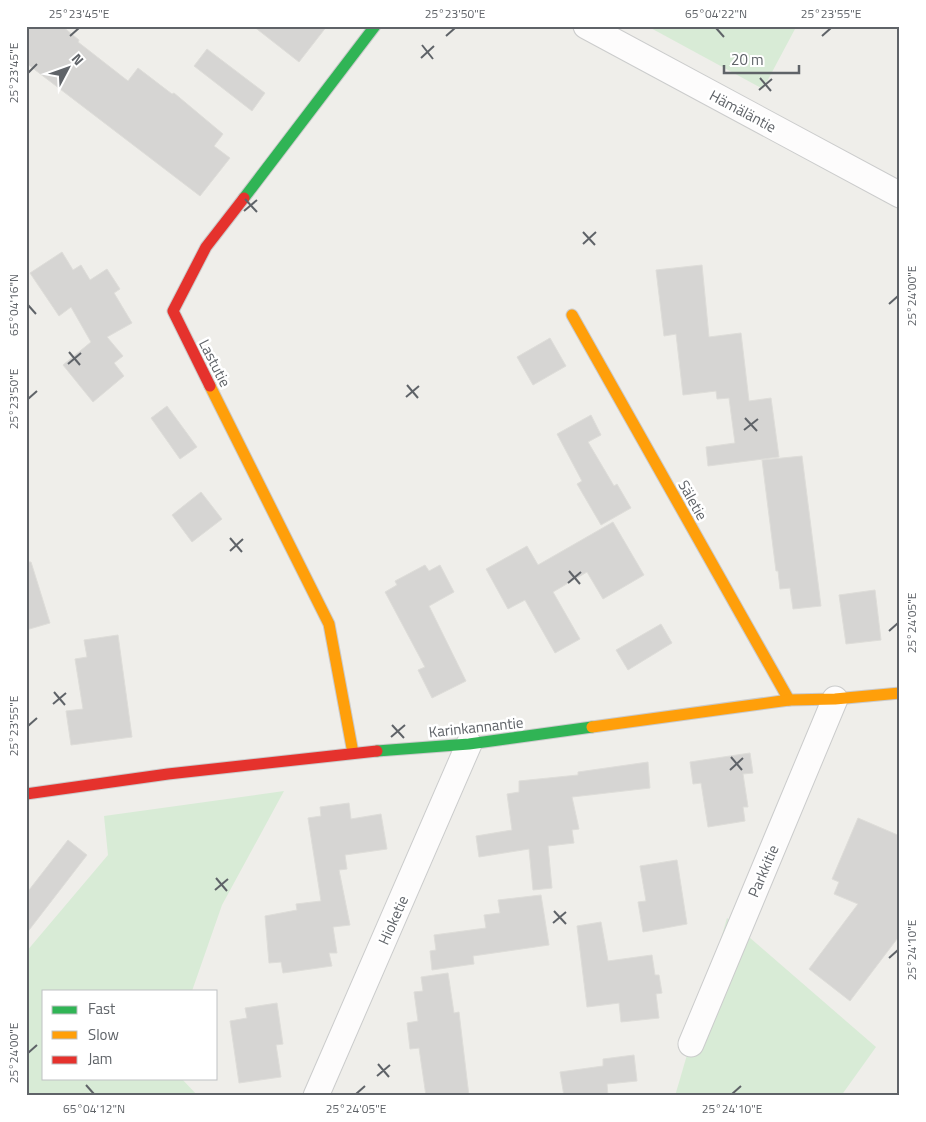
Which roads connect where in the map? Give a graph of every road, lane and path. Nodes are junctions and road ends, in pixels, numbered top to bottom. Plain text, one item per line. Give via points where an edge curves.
1 (375, 26) edge
2 (586, 26) edge
3 (900, 195) edge
4 (572, 315) dead end
5 (900, 693) edge
6 (835, 699) junction
7 (789, 700) junction
8 (469, 744) junction
9 (353, 753) junction
10 (26, 794) edge
11 (691, 1044) dead end
12 (316, 1096) edge

1 - 9 street, Lastutie via 206,247 172,311 329,624
2 - 3 street, Hämäläntie
4 - 7 street, Säletie
5 - 6 street, Karinkannantie
6 - 7 street, Karinkannantie
6 - 11 street, Parkkitie
7 - 8 street, Karinkannantie
8 - 9 street, Karinkannantie
8 - 12 street, Hioketie
9 - 10 street, Karinkannantie

